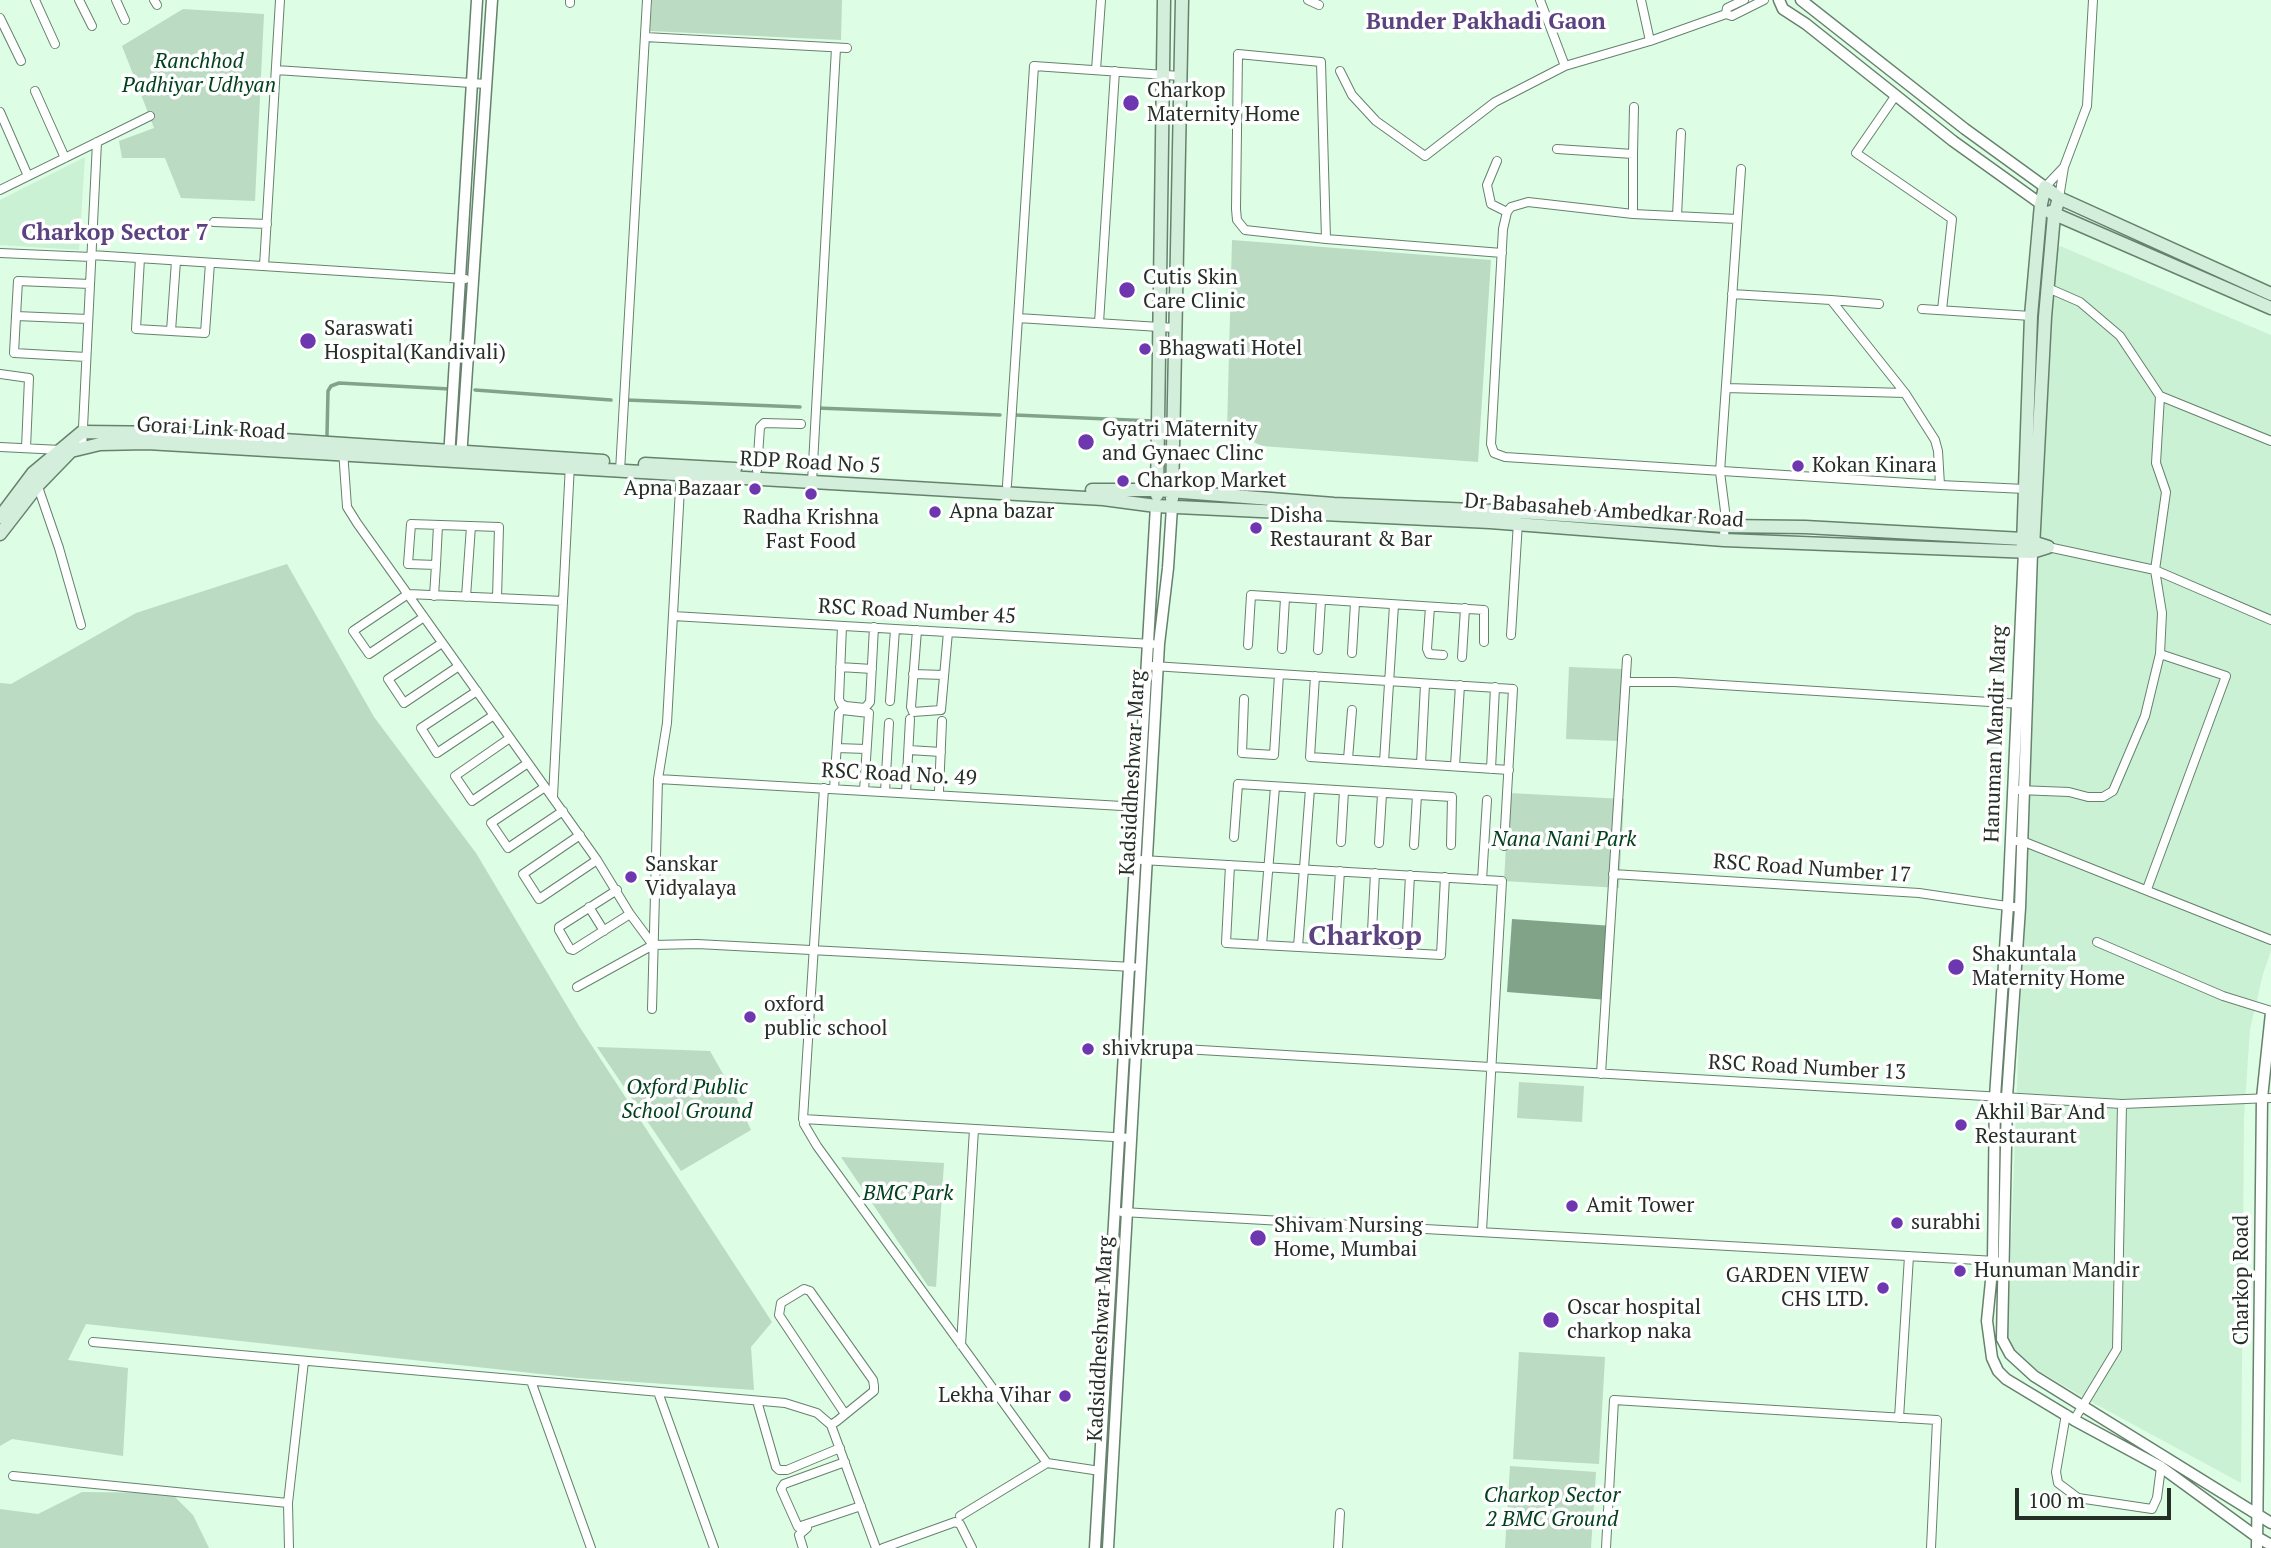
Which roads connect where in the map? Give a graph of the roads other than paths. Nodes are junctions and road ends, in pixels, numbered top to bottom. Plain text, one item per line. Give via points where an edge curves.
1 (34, 0) edge
2 (79, 0) edge
3 (116, 0) edge
4 (281, 0) edge
5 (477, 0) edge
6 (492, 0) edge
7 (647, 0) edge
8 (1101, 0) edge
9 (1164, 0) edge
10 (1182, 0) edge
11 (1308, 0) edge
12 (1540, 0) edge
13 (1641, 0) edge
14 (1744, 0) edge
15 (1764, 0) edge
16 (1779, 0) edge
17 (1799, 0) edge
18 (2093, 0) edge
19 (1319, 5) dead end
20 (1788, 12) junction
21 (1726, 14) junction
22 (0, 18) edge
23 (125, 20) dead end
24 (92, 26) dead end
25 (645, 37) junction
26 (1650, 41) junction
27 (55, 44) dead end
28 (836, 48) junction
29 (848, 48) dead end
30 (20, 61) dead end
31 (1565, 66) junction
32 (1096, 70) junction
33 (276, 71) junction
34 (1115, 71) junction
35 (1340, 71) dead end
36 (1163, 75) junction
37 (1181, 76) junction
38 (472, 83) junction
39 (486, 84) junction
40 (35, 91) dead end
41 (1896, 95) junction
42 (1634, 107) dead end
43 (0, 112) edge
44 (150, 116) dead end
45 (1681, 134) dead end
46 (97, 142) junction
47 (1557, 149) dead end
48 (1633, 154) junction
49 (65, 158) junction
50 (1497, 161) dead end
51 (2064, 167) junction
52 (1741, 169) dead end
53 (28, 176) junction
54 (2045, 187) junction
55 (0, 190) edge
56 (2059, 198) junction
57 (2041, 204) junction
58 (1507, 212) junction
59 (1633, 214) junction
60 (2054, 215) junction
61 (1677, 216) junction
62 (1737, 219) junction
63 (214, 222) dead end
64 (267, 224) junction
65 (1326, 239) junction
66 (0, 253) edge
67 (1502, 253) junction
68 (2036, 254) junction
69 (91, 256) junction
70 (2051, 256) junction
71 (140, 258) junction
72 (176, 261) junction
73 (210, 263) junction
74 (264, 266) junction
75 (459, 278) junction
76 (473, 279) junction
77 (90, 284) junction
78 (2049, 288) junction
79 (1732, 294) junction
80 (2271, 294) edge
81 (1831, 300) junction
82 (1879, 303) dead end
83 (2271, 308) edge
84 (1922, 309) dead end
85 (1941, 310) junction
86 (16, 316) junction
87 (2031, 316) junction
88 (1018, 318) junction
89 (88, 319) junction
90 (1098, 323) junction
91 (1158, 327) junction
92 (1175, 328) junction
93 (171, 331) junction
94 (86, 357) junction
95 (0, 374) edge
96 (1726, 388) junction
97 (1905, 393) junction
98 (2160, 396) junction
99 (801, 424) dead end
100 (82, 432) junction
101 (2271, 441) edge
102 (254, 444) junction
103 (0, 447) edge
104 (26, 448) junction
105 (71, 449) junction
106 (343, 449) junction
107 (455, 456) junction
108 (570, 463) junction
109 (620, 467) junction
110 (681, 470) junction
111 (757, 470) junction
112 (1720, 472) junction
113 (812, 478) junction
114 (35, 479) junction
115 (1007, 485) junction
116 (1940, 485) junction
117 (2025, 489) junction
118 (1157, 490) junction
119 (1172, 492) junction
120 (1238, 503) junction
121 (1156, 506) junction
122 (1172, 507) junction
123 (0, 517) edge
124 (1518, 518) junction
125 (438, 525) junction
126 (471, 526) junction
127 (1724, 526) junction
128 (1805, 527) junction
129 (0, 534) edge
130 (1724, 540) junction
131 (1805, 542) junction
132 (2028, 546) junction
133 (2048, 547) joint
134 (436, 565) junction
135 (2155, 570) junction
136 (408, 594) junction
137 (434, 596) junction
138 (466, 597) junction
139 (497, 598) junction
140 (1285, 598) junction
141 (1321, 600) junction
142 (563, 601) junction
143 (1355, 603) junction
144 (1394, 605) junction
145 (1430, 607) junction
146 (1465, 608) junction
147 (673, 615) junction
148 (424, 617) junction
149 (2271, 620) edge
150 (81, 625) dead end
151 (842, 625) junction
152 (874, 627) junction
153 (895, 629) junction
154 (917, 630) junction
155 (948, 632) junction
156 (1511, 635) dead end
157 (1484, 642) dead end
158 (442, 643) junction
159 (1154, 644) junction
160 (1248, 645) dead end
161 (1282, 649) dead end
162 (1318, 650) dead end
163 (1352, 653) dead end
164 (2160, 654) junction
165 (1443, 655) dead end
166 (1462, 657) dead end
167 (1627, 659) dead end
168 (459, 666) junction
169 (1152, 666) junction
170 (840, 667) junction
171 (872, 669) junction
172 (914, 674) junction
173 (1279, 674) junction
174 (944, 675) junction
175 (1315, 676) junction
176 (1388, 681) junction
177 (1626, 682) junction
178 (1424, 684) junction
179 (1460, 685) junction
180 (1495, 687) junction
181 (477, 691) junction
182 (1244, 699) dead end
183 (890, 701) dead end
184 (2022, 704) junction
185 (1352, 710) dead end
186 (494, 715) junction
187 (910, 719) dead end
188 (942, 722) dead end
189 (889, 723) dead end
190 (507, 740) dead end
191 (837, 748) junction
192 (866, 750) junction
193 (909, 750) junction
194 (941, 752) junction
195 (1348, 759) junction
196 (1384, 762) junction
197 (1421, 764) junction
198 (525, 765) dead end
199 (1455, 766) junction
200 (1490, 769) junction
201 (1509, 770) junction
202 (658, 779) junction
203 (545, 787) junction
204 (1275, 787) junction
205 (824, 788) junction
206 (834, 789) junction
207 (1310, 789) junction
208 (2019, 790) junction
209 (864, 791) junction
210 (939, 791) dead end
211 (1344, 791) junction
212 (885, 792) junction
213 (906, 793) junction
214 (1382, 793) junction
215 (1417, 795) junction
216 (553, 797) junction
217 (1487, 800) dead end
218 (1139, 807) junction
219 (563, 811) junction
220 (580, 835) junction
221 (1234, 837) dead end
222 (2017, 841) junction
223 (1341, 842) dead end
224 (1379, 843) dead end
225 (1414, 845) dead end
226 (1451, 845) dead end
227 (1504, 846) dead end
228 (597, 860) junction
229 (1141, 860) junction
230 (1230, 865) junction
231 (1269, 867) junction
232 (1305, 869) junction
233 (1340, 871) junction
234 (1375, 873) junction
235 (1613, 874) junction
236 (1410, 875) junction
237 (1445, 877) junction
238 (1482, 880) junction
239 (2147, 889) junction
240 (617, 890) junction
241 (2014, 906) junction
242 (589, 907) junction
243 (630, 914) junction
244 (604, 931) junction
245 (2271, 940) edge
246 (2097, 942) dead end
247 (653, 945) junction
248 (1262, 945) junction
249 (1298, 947) junction
250 (1335, 949) junction
251 (815, 950) junction
252 (1371, 951) junction
253 (1406, 953) junction
254 (1135, 967) junction
255 (576, 987) dead end
256 (652, 1009) dead end
257 (2271, 1012) edge
258 (1130, 1046) junction
259 (1491, 1067) junction
260 (1601, 1074) junction
261 (2001, 1097) junction
262 (2266, 1098) edge
263 (2122, 1104) junction
264 (804, 1124) dead end
265 (974, 1129) junction
266 (1119, 1138) junction
267 (1131, 1138) junction
268 (1115, 1211) junction
269 (1127, 1212) junction
270 (1482, 1231) junction
271 (1909, 1256) junction
272 (1998, 1261) junction
273 (93, 1342) dead end
274 (961, 1345) junction
275 (304, 1361) junction
276 (531, 1381) junction
277 (658, 1392) junction
278 (757, 1401) junction
279 (2083, 1405) junction
280 (845, 1413) junction
281 (2070, 1417) junction
282 (1899, 1418) junction
283 (831, 1424) junction
284 (840, 1448) junction
285 (845, 1462) junction
286 (1047, 1463) junction
287 (2161, 1467) junction
288 (1100, 1471) junction
289 (13, 1476) dead end
290 (288, 1503) junction
291 (862, 1509) junction
292 (1340, 1513) dead end
293 (2258, 1513) junction
294 (960, 1516) dead end
295 (2271, 1522) edge
296 (2257, 1543) edge
297 (2271, 1545) edge
298 (289, 1548) edge
299 (592, 1548) edge
300 (714, 1548) edge
301 (803, 1548) edge
302 (876, 1548) edge
303 (883, 1548) edge
304 (972, 1548) edge
305 (1095, 1548) edge
306 (1108, 1548) edge
307 (1338, 1548) edge
308 (1605, 1548) edge
309 (1931, 1548) edge

1 - 27 street
2 - 24 street
3 - 23 street
4 - 33 street
5 - 38 street
6 - 39 street
7 - 25 street
8 - 32 street
9 - 36 main road, Kadsiddheshwar Marg
10 - 37 main road, Kadsiddheshwar Marg
11 - 19 street
12 - 31 street
13 - 26 street
14 - 21 street via 1727,8
15 - 21 street via 1732,16
16 - 20 street
17 - 20 street
17 - 54 street
18 - 51 street via 2087,106
20 - 41 street
21 - 26 street
22 - 30 street
25 - 28 street
25 - 109 street
26 - 31 street
28 - 29 street
28 - 113 street
31 - 35 street via 1495,102 1425,156 1376,121 1352,95
32 - 34 street
32 - 88 street via 1034,66
33 - 38 street
33 - 64 street
34 - 36 street
34 - 90 street
36 - 37 street
36 - 91 main road, Kadsiddheshwar Marg
37 - 92 main road, Kadsiddheshwar Marg
38 - 39 street
38 - 75 street
39 - 76 street
40 - 49 street
41 - 57 street
41 - 85 street via 1856,153 1952,219
42 - 48 street
43 - 53 street
44 - 46 street
45 - 61 street
46 - 49 street
46 - 69 street
47 - 48 street
48 - 59 street
49 - 53 street
50 - 58 street via 1487,185 1490,204
51 - 54 street
51 - 56 street
52 - 62 street
53 - 55 street
54 - 56 main road
54 - 57 main road
56 - 60 main road
56 - 80 main road
57 - 60 main road
57 - 68 main road
58 - 59 street via 1528,202
58 - 67 street
59 - 61 street
60 - 70 main road
60 - 83 main road
61 - 62 street
62 - 79 street
63 - 64 street
64 - 74 street
65 - 65 street via 1252,232 1237,220 1238,54 1321,62
65 - 67 street
66 - 69 street
67 - 112 street via 1494,453
68 - 70 main road
68 - 87 main road
69 - 71 street
69 - 77 street
70 - 78 main road
71 - 72 street
71 - 93 street via 135,329
72 - 73 street
72 - 93 street
73 - 74 street
73 - 93 street via 205,333
74 - 75 street
75 - 76 street
75 - 107 street
76 - 107 street
77 - 86 street via 18,281
77 - 89 street
78 - 98 street via 2080,302 2120,336
78 - 132 main road
79 - 81 street
79 - 96 street
81 - 82 street
81 - 97 street
84 - 85 street
85 - 87 street
86 - 89 street
86 - 94 street via 14,353
87 - 117 main road
88 - 90 street
88 - 115 street
89 - 94 street
90 - 91 street
91 - 92 street
91 - 118 main road, Kadsiddheshwar Marg
92 - 119 main road, Kadsiddheshwar Marg
94 - 100 street
95 - 104 street via 29,377
96 - 97 street
96 - 112 street
97 - 116 street via 1935,440
98 - 101 street
98 - 135 street via 2157,463 2166,492
99 - 111 street via 760,426
100 - 102 main road, Gorai Link Road
100 - 105 main road
100 - 105 street
102 - 105 main road, Gorai Link Road via 100,444
102 - 106 main road, Gorai Link Road
103 - 104 street
104 - 105 street
105 - 114 main road
106 - 107 main road, Gorai Link Road
106 - 136 street via 347,507
107 - 108 main road, RDP Road No 5
108 - 109 main road, RDP Road No 5
108 - 142 street
109 - 110 main road, RDP Road No 5
110 - 111 main road, RDP Road No 5
110 - 113 main road, RDP Road No 5
110 - 147 street
111 - 113 main road, RDP Road No 5
112 - 116 street
112 - 127 street
113 - 115 main road, RDP Road No 5
113 - 121 main road, RDP Road No 5
114 - 123 main road
114 - 129 main road
114 - 150 street
115 - 118 main road, RDP Road No 5
116 - 117 street
117 - 132 main road
118 - 119 main road, Dr Babasaheb Ambedkar Road
118 - 121 main road, Kadsiddheshwar Marg
119 - 120 main road, Dr Babasaheb Ambedkar Road
119 - 122 main road, Kadsiddheshwar Marg
120 - 122 main road, Dr Babasaheb Ambedkar Road
120 - 124 main road, Dr Babasaheb Ambedkar Road
121 - 122 main road, Dr Babasaheb Ambedkar Road
121 - 159 street, Kadsiddheshwar Marg
122 - 159 street, Kadsiddheshwar Marg via 1168,568
124 - 127 main road, Dr Babasaheb Ambedkar Road
124 - 130 main road, Dr Babasaheb Ambedkar Road
124 - 156 street
125 - 126 street
125 - 134 street
125 - 134 street via 411,524 408,564
126 - 138 street
126 - 139 street via 499,527
127 - 128 main road, Dr Babasaheb Ambedkar Road
127 - 130 street
128 - 131 main road
128 - 132 main road, Dr Babasaheb Ambedkar Road
130 - 131 main road, Dr Babasaheb Ambedkar Road
131 - 132 main road, Dr Babasaheb Ambedkar Road
132 - 133 main road, Dr Babasaheb Ambedkar Road
132 - 184 street, Hanuman Mandir Marg
133 - 135 street, Dr Babasaheb Ambedkar Road
134 - 137 street
135 - 149 street, Dr Babasaheb Ambedkar Road
135 - 164 street via 2162,613
136 - 137 street
136 - 148 street
136 - 148 street via 353,631 369,654
137 - 138 street
138 - 139 street
139 - 142 street
140 - 141 street
140 - 160 street via 1251,595
140 - 161 street
141 - 143 street
141 - 162 street
142 - 216 street
143 - 144 street
143 - 163 street
144 - 145 street
144 - 176 street
145 - 146 street
145 - 165 street via 1429,654
146 - 157 street via 1485,611
146 - 166 street
147 - 151 street, RSC Road Number 45
147 - 202 street via 667,723
148 - 158 street
151 - 152 street, RSC Road Number 45
151 - 170 street
152 - 153 street, RSC Road Number 45
152 - 171 street
153 - 154 street, RSC Road Number 45
153 - 183 street
154 - 155 street, RSC Road Number 45
154 - 172 street
155 - 159 street, RSC Road Number 45
155 - 174 street
158 - 168 street
158 - 168 street via 388,679 404,703
159 - 169 street, Kadsiddheshwar Marg
164 - 208 street via 2145,716 2113,791 2103,797 2088,797
164 - 239 street via 2226,676
167 - 177 street
168 - 181 street
169 - 173 street
169 - 218 street, Kadsiddheshwar Marg
169 - 229 street, Kadsiddheshwar Marg
170 - 171 street
170 - 171 street via 841,704 865,708 870,702
172 - 174 street
172 - 174 street via 913,712 941,710
173 - 175 street
173 - 182 street via 1274,755 1242,753
175 - 176 street
175 - 195 street via 1310,757
176 - 178 street
176 - 196 street
177 - 184 street
177 - 235 street
178 - 179 street
178 - 197 street
179 - 180 street
179 - 199 street
180 - 200 street
180 - 201 street via 1513,689
181 - 186 street
181 - 186 street via 421,728 437,753
184 - 208 street, Hanuman Mandir Marg
185 - 195 street
186 - 203 street
187 - 193 street
188 - 194 street
189 - 212 street
190 - 198 street via 455,776 472,801
191 - 192 street
191 - 192 street via 842,710 869,713
191 - 206 street
192 - 209 street
193 - 194 street
193 - 213 street
194 - 210 street
195 - 196 street
196 - 197 street
197 - 199 street
199 - 200 street
200 - 201 street
201 - 227 street
202 - 205 street, RSC Road No. 49
202 - 247 street
203 - 216 street
203 - 219 street via 491,823 508,848
204 - 207 street
204 - 221 street via 1238,784
204 - 231 street
205 - 206 street, RSC Road No. 49
205 - 251 street
206 - 209 street, RSC Road No. 49
207 - 211 street
207 - 232 street
208 - 222 street, Hanuman Mandir Marg
209 - 212 street, RSC Road No. 49
211 - 214 street
211 - 223 street
212 - 213 street, RSC Road No. 49
213 - 218 street, RSC Road No. 49
214 - 215 street
214 - 224 street
215 - 225 street
215 - 226 street via 1452,797
216 - 219 street
217 - 238 street
218 - 229 street, Kadsiddheshwar Marg
219 - 220 street
220 - 228 street
220 - 228 street via 523,874 540,899
222 - 239 street
222 - 241 street, Hanuman Mandir Marg
228 - 240 street
229 - 230 street
229 - 254 street, Kadsiddheshwar Marg
230 - 231 street
230 - 248 street via 1226,943
231 - 232 street
231 - 248 street
232 - 233 street
232 - 249 street
233 - 234 street
233 - 250 street
234 - 236 street
234 - 252 street
235 - 241 street, RSC Road Number 17 via 1919,893
235 - 260 street
236 - 237 street
236 - 253 street
237 - 238 street
237 - 253 street via 1441,955
238 - 259 street via 1502,881
239 - 245 street
240 - 242 street
240 - 243 street
241 - 261 street, Hanuman Mandir Marg
242 - 244 street
242 - 244 street via 559,927 570,949
243 - 244 street
243 - 247 street
246 - 257 street
247 - 251 street
247 - 255 street
247 - 256 street
248 - 249 street
249 - 250 street
250 - 252 street
251 - 254 street
251 - 265 street via 803,1119
252 - 253 street
254 - 258 street, Kadsiddheshwar Marg
257 - 262 street, Charkop Road
258 - 259 street, RSC Road Number 13
258 - 266 street, Kadsiddheshwar Marg
258 - 267 street, Kadsiddheshwar Marg
259 - 260 street, RSC Road Number 13
259 - 270 street
260 - 261 street, RSC Road Number 13
261 - 263 street, RSC Road Number 13
261 - 272 street, Hanuman Mandir Marg
262 - 263 street, RSC Road Number 13
262 - 293 street, Charkop Road
263 - 279 street via 2117,1349
264 - 274 street
265 - 266 street
265 - 274 street
266 - 267 street
266 - 268 street, Kadsiddheshwar Marg
267 - 269 street, Kadsiddheshwar Marg
268 - 269 street
268 - 288 street, Kadsiddheshwar Marg
269 - 270 street
269 - 306 street, Kadsiddheshwar Marg
270 - 271 street
271 - 272 street
271 - 282 street
272 - 279 street via 2002,1339 2010,1354 2034,1376
272 - 281 street, Hanuman Mandir Marg via 1987,1321 1988,1342 1998,1371
273 - 275 street
274 - 286 street
275 - 276 street
275 - 290 street
276 - 277 street
276 - 299 street
277 - 278 street
277 - 300 street
278 - 283 street via 785,1403 817,1413
278 - 284 street via 779,1470
279 - 281 street
279 - 293 street
280 - 280 street via 873,1391 873,1380 810,1290 804,1289 781,1303 779,1315
280 - 283 street
281 - 287 street, Hanuman Mandir Marg
281 - 287 street via 2056,1472 2058,1483 2078,1498 2152,1509
282 - 308 street via 1614,1400
282 - 309 street via 1937,1420
283 - 284 street
284 - 285 street
285 - 291 street
285 - 291 street via 781,1489 798,1527
286 - 288 street
286 - 294 street
287 - 296 street, Hanuman Mandir Marg
288 - 305 street, Kadsiddheshwar Marg
289 - 290 street
290 - 298 street
291 - 301 street via 803,1529 799,1535
291 - 302 street
292 - 307 street
293 - 295 street
293 - 296 street, Charkop Road
296 - 297 street, Hanuman Mandir Marg
303 - 304 street via 955,1522

